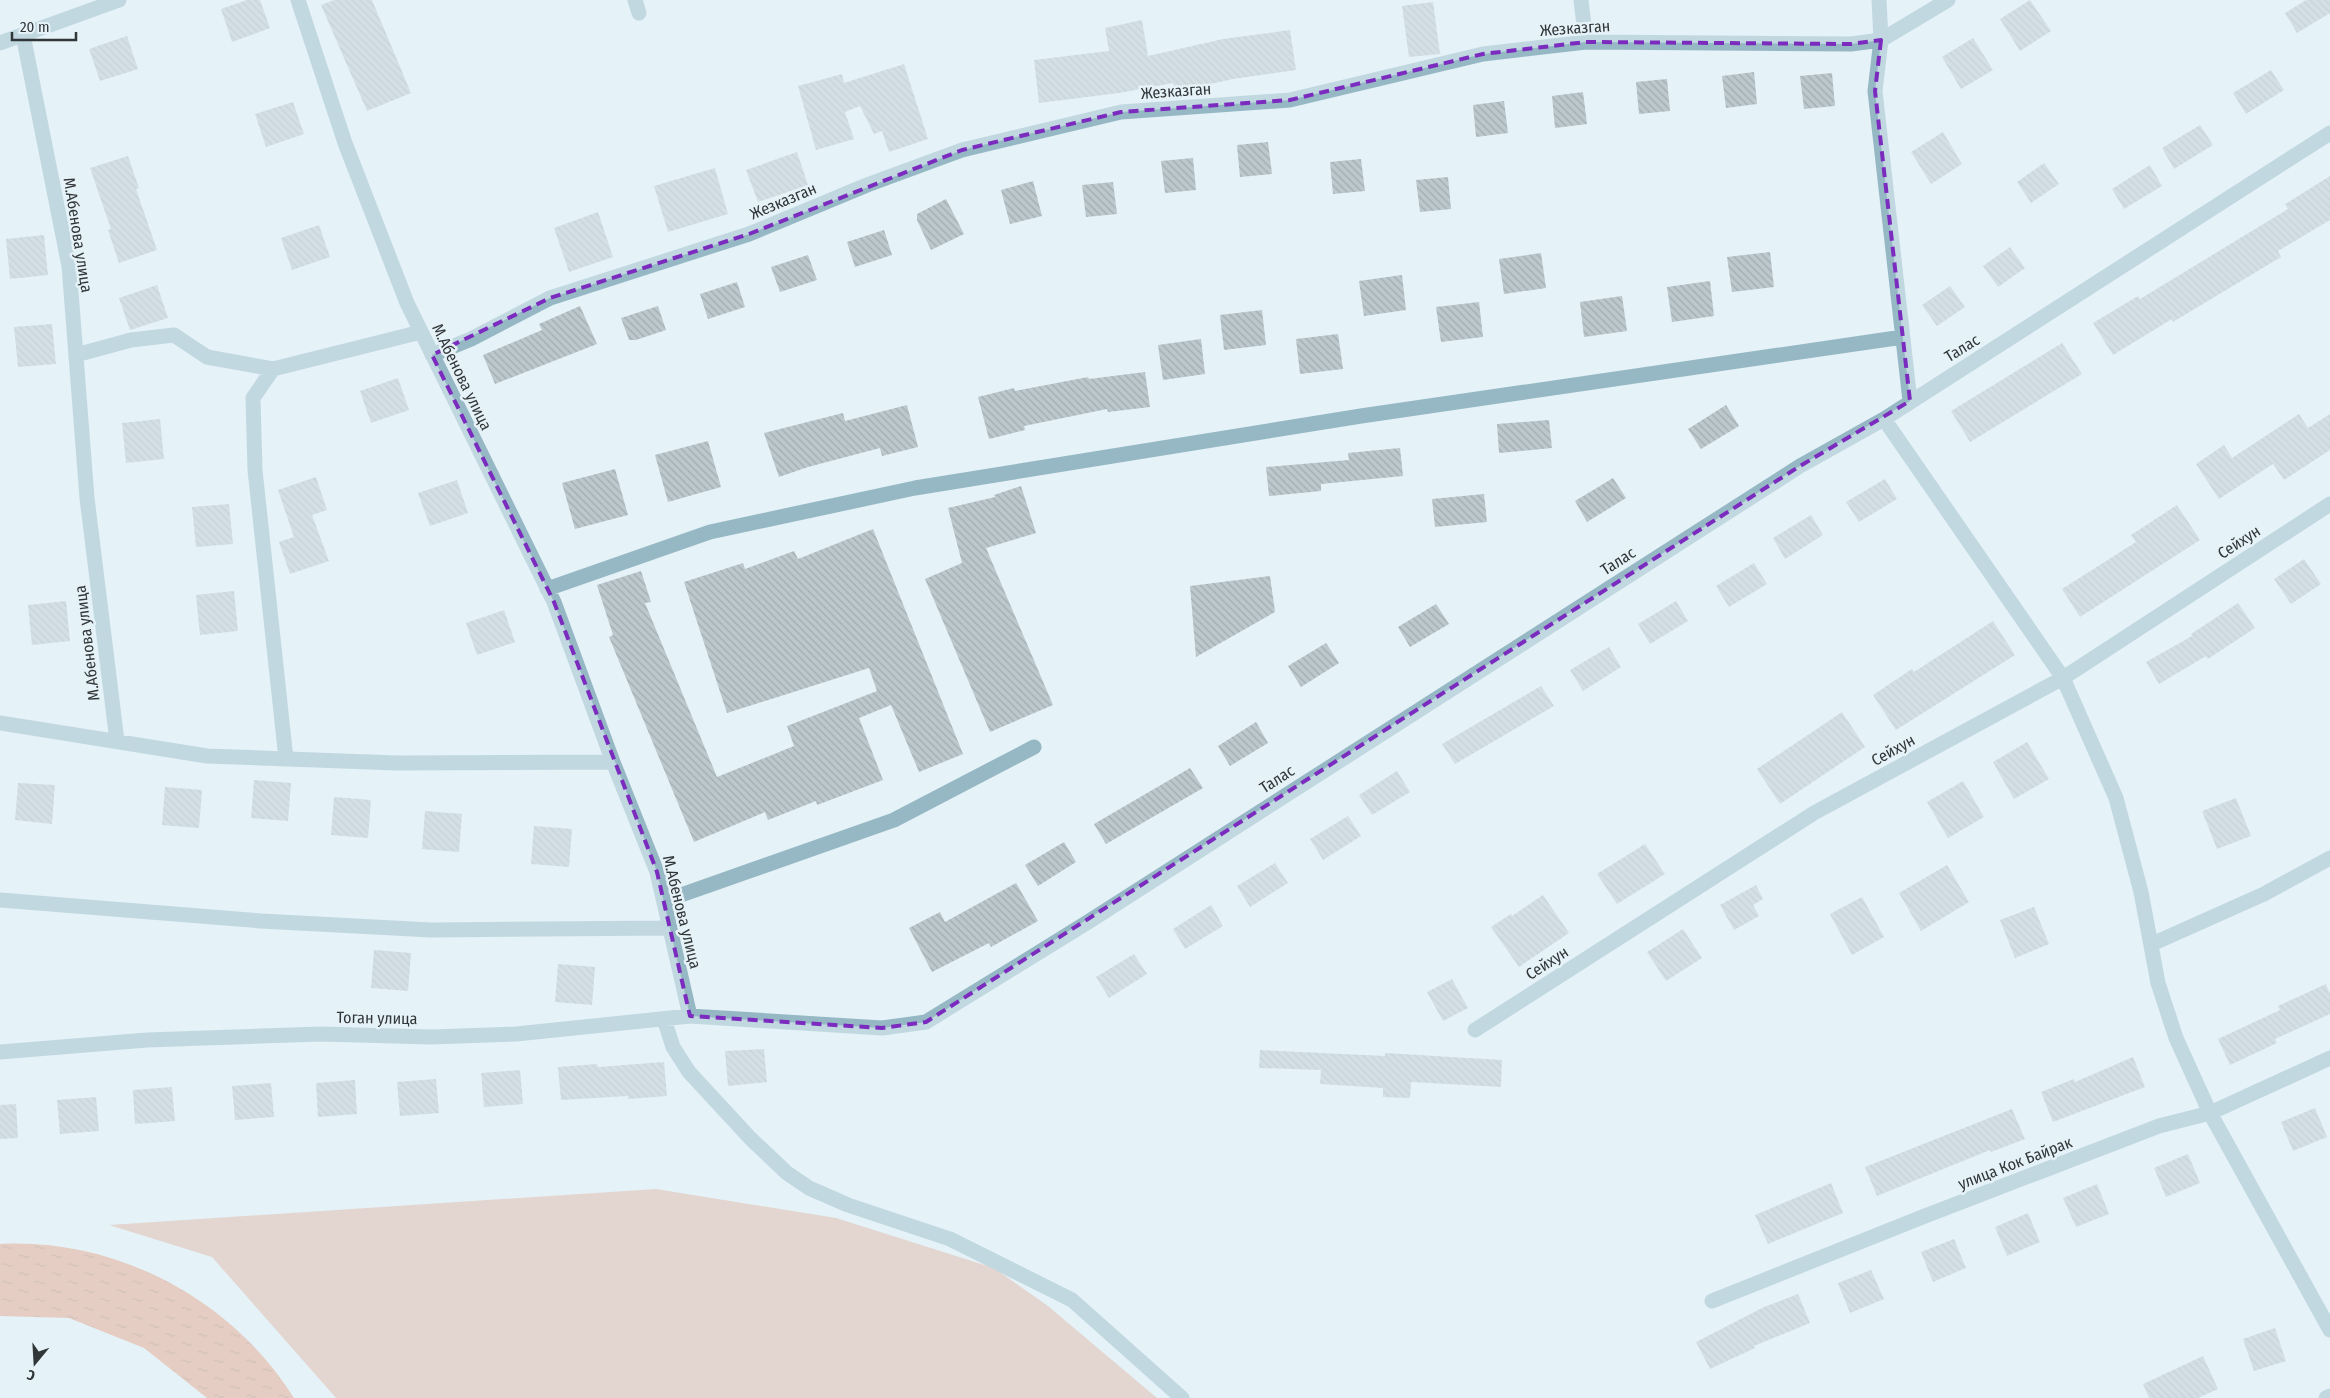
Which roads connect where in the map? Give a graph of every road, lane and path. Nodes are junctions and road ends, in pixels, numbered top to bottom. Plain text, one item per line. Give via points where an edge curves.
1 (119, 0) edge
2 (298, 0) edge
3 (1581, 0) edge
4 (1879, 0) edge
5 (1948, 0) edge
6 (23, 35) junction
7 (1881, 40) junction
8 (1586, 42) junction
9 (0, 43) edge
10 (2330, 133) edge
11 (421, 332) junction
12 (1902, 337) junction
13 (76, 355) junction
14 (432, 355) junction
15 (273, 370) junction
16 (1910, 401) junction
17 (1884, 419) junction
18 (2330, 504) edge
19 (547, 589) junction
20 (2063, 678) junction
21 (0, 723) edge
22 (117, 741) junction
23 (1034, 747) dead end
24 (286, 759) junction
25 (613, 762) junction
26 (2330, 858) edge
27 (0, 900) edge
28 (664, 901) junction
29 (670, 928) junction
30 (2152, 944) junction
31 (690, 1016) junction
32 (664, 1019) junction
33 (926, 1022) joint
34 (1475, 1030) dead end
35 (0, 1052) edge
36 (2330, 1058) edge
37 (2210, 1113) junction
38 (1712, 1301) dead end
39 (2330, 1330) edge
40 (2330, 1396) edge
41 (1182, 1398) edge
42 (2326, 1398) edge

1 - 6 street
2 - 11 street, М.Абенова улица via 344,143
3 - 8 street
4 - 7 street
5 - 7 street, Жезказган
6 - 9 street
6 - 13 street, М.Абенова улица via 69,266
7 - 8 street, Жезказган via 1851,44
7 - 12 street via 1875,90
8 - 14 street, Жезказган via 1483,54 1290,100 1121,112 962,150 749,234 550,298 471,339
10 - 16 street, Талас
11 - 14 street, М.Абенова улица
11 - 15 street
12 - 16 street
12 - 19 street via 1361,416 914,488 710,532
13 - 15 street via 131,340 174,335 208,357
13 - 22 street, М.Абенова улица via 87,498
14 - 19 street, М.Абенова улица
15 - 24 street via 253,398 255,470
16 - 17 street, Талас
17 - 20 street
17 - 33 street, Талас via 1800,466 1088,922
18 - 20 street, Сейхун
19 - 25 street, М.Абенова улица
20 - 30 street via 2116,798
20 - 34 street, Сейхун via 1814,814
21 - 22 street
22 - 24 street via 206,756
23 - 28 street via 894,820
24 - 25 street via 398,763
25 - 28 street, М.Абенова улица via 657,872
26 - 30 street via 2264,894
27 - 29 street via 261,921 430,930
28 - 29 street, М.Абенова улица
29 - 31 street, М.Абенова улица
30 - 37 street via 2158,983 2176,1038
31 - 32 street, Тоган улица
31 - 33 street, Тоган улица via 882,1028
32 - 35 street, Тоган улица via 516,1034 431,1037 321,1034 146,1040
32 - 41 street via 673,1047 689,1072 787,1173 830,1198 950,1239 1072,1300
36 - 37 street, улица Кок Байрак
37 - 38 street, улица Кок Байрак via 2159,1126
37 - 39 street
40 - 42 street

